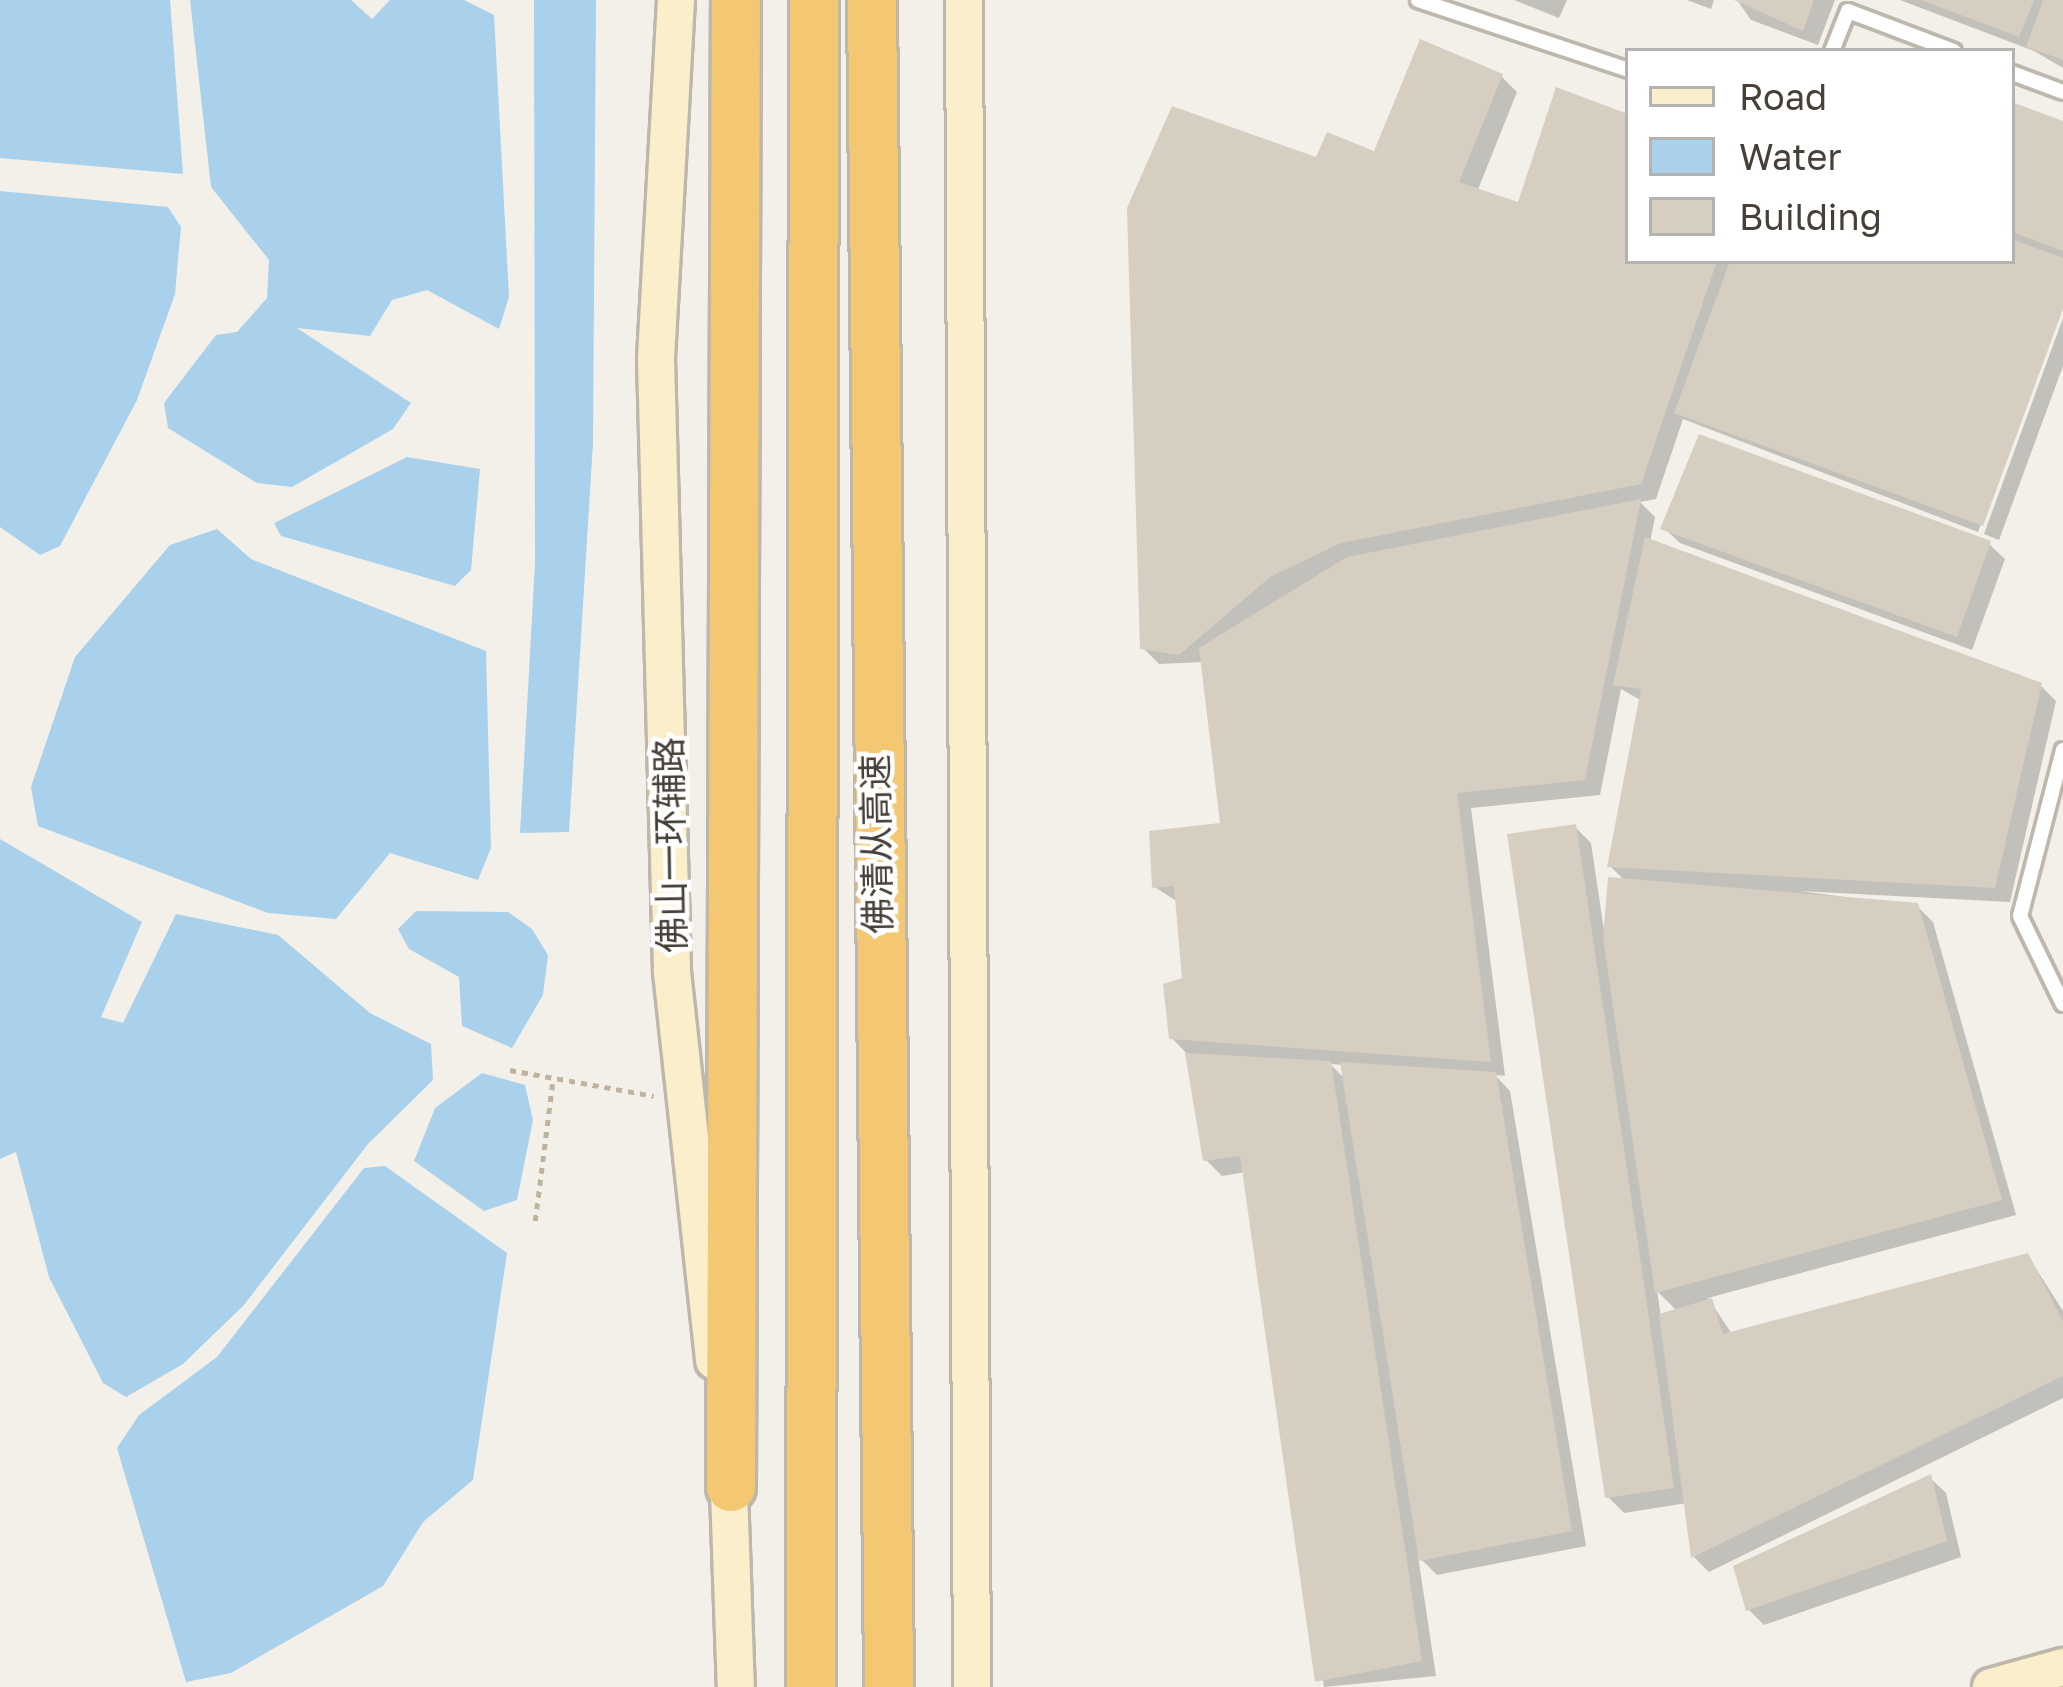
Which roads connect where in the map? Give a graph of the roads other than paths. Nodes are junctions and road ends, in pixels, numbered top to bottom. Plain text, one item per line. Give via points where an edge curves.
1 (676, 0) edge
2 (736, 0) edge
3 (814, 0) edge
4 (872, 0) edge
5 (964, 0) edge
6 (1418, 0) edge
7 (1833, 48) edge
8 (1946, 48) edge
9 (1625, 69) edge
10 (2015, 74) edge
11 (2063, 92) edge
12 (2063, 750) edge
13 (2063, 1004) edge
14 (731, 1487) junction
15 (2063, 1671) edge
16 (736, 1687) edge
17 (811, 1687) edge
18 (889, 1687) edge
19 (972, 1687) edge
20 (1989, 1687) edge
21 (2034, 1687) edge

1 - 14 main road, 佛山一环辅路 via 656,359 684,1101
2 - 14 highway
3 - 17 highway, 佛清从高速
4 - 18 highway, 佛清从高速
5 - 19 main road
6 - 9 lane
7 - 8 lane via 1848,11
10 - 11 lane
12 - 13 lane via 2020,916
14 - 16 main road, 佛山一环辅路
15 - 20 main road
15 - 21 main road

